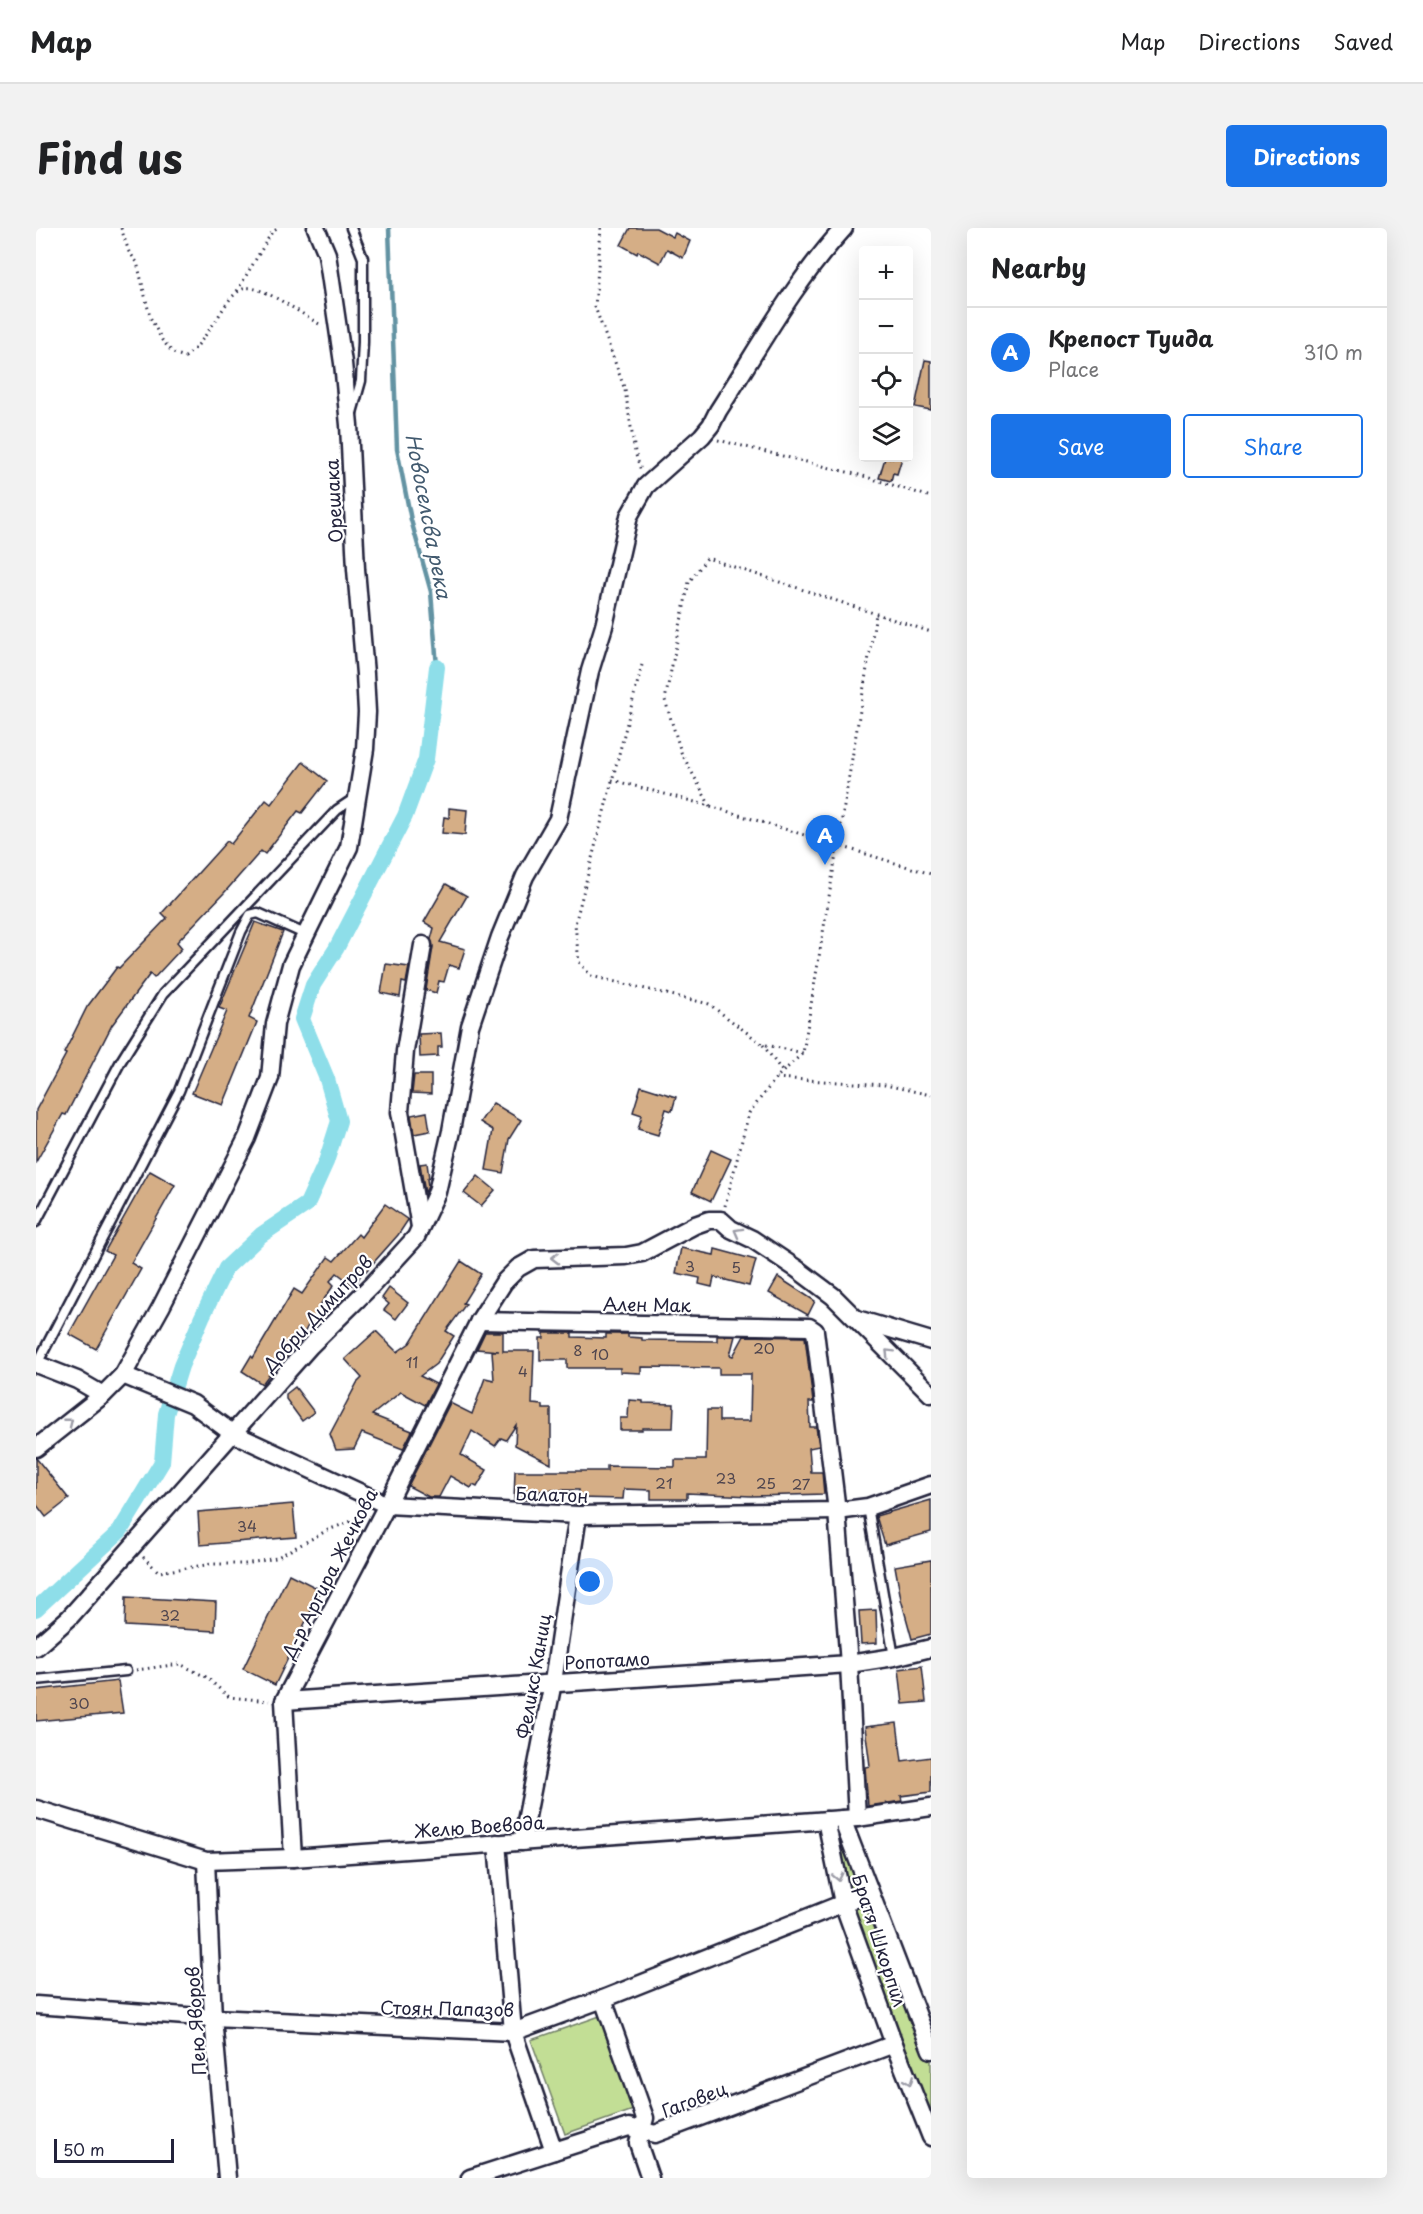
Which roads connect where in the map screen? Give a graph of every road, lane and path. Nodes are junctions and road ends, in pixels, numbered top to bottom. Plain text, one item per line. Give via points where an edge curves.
1 (121, 228) edge
2 (279, 228) edge
3 (316, 228) edge
4 (351, 228) edge
5 (601, 228) edge
6 (844, 228) edge
7 (237, 293) junction
8 (338, 335) junction
9 (349, 425) junction
10 (702, 436) junction
11 (646, 486) junction
12 (931, 497) edge
13 (876, 614) junction
14 (931, 632) edge
15 (642, 665) dead end
16 (612, 780) junction
17 (358, 796) junction
18 (710, 806) junction
19 (838, 845) junction
20 (931, 874) edge
21 (307, 935) junction
22 (423, 945) dead end
23 (762, 1044) junction
24 (803, 1053) junction
25 (783, 1072) junction
26 (776, 1078) junction
27 (931, 1095) edge
28 (721, 1220) junction
29 (36, 1222) edge
30 (420, 1227) junction
31 (856, 1319) junction
32 (479, 1321) junction
33 (813, 1329) joint
34 (931, 1341) edge
35 (37, 1364) edge
36 (123, 1374) junction
37 (931, 1394) edge
38 (103, 1395) junction
39 (232, 1433) junction
40 (36, 1448) edge
41 (931, 1485) edge
42 (387, 1504) junction
43 (868, 1507) junction
44 (837, 1511) junction
45 (578, 1515) junction
46 (132, 1547) junction
47 (36, 1647) edge
48 (931, 1648) edge
49 (894, 1657) junction
50 (849, 1664) junction
51 (126, 1671) joint
52 (36, 1680) edge
53 (553, 1682) junction
54 (284, 1701) junction
55 (931, 1807) edge
56 (36, 1809) edge
57 (842, 1819) junction
58 (522, 1842) junction
59 (497, 1843) junction
60 (294, 1858) junction
61 (206, 1861) junction
62 (869, 1893) junction
63 (843, 1903) junction
64 (603, 1999) junction
65 (36, 2005) edge
66 (213, 2018) junction
67 (513, 2032) junction
68 (894, 2044) junction
69 (931, 2050) edge
70 (642, 2130) junction
71 (931, 2138) edge
72 (554, 2151) junction
73 (226, 2178) edge
74 (470, 2178) edge
75 (650, 2178) edge

1 - 7 path via 137,262 150,317 173,353 185,357 195,350
2 - 7 path via 272,232
3 - 8 street, Орешака via 327,255
4 - 9 lane via 363,258 363,342 361,381
5 - 11 path via 595,307 625,390 635,452
6 - 10 street, Добри Димитров via 783,309
7 - 8 path via 247,288 261,291
8 - 9 street, Орешака
9 - 17 street, Орешака via 367,712
10 - 11 street, Добри Димитров
10 - 12 path
11 - 30 street, Добри Димитров via 629,516 558,819 525,876 500,937 470,1026 452,1131 436,1192
13 - 14 path
13 - 18 path via 707,558 689,582 665,700 681,752
13 - 19 path
15 - 16 path
16 - 18 path
16 - 23 path via 575,924 579,962 591,976 710,1004
17 - 21 street, Орешака via 350,847
17 - 29 lane via 337,810 163,994 121,1061
18 - 19 path
19 - 20 path
19 - 24 path
21 - 35 lane via 258,913 250,915 179,1091
21 - 36 street, Орешака via 291,965 275,1024 270,1078 247,1138
22 - 30 street via 405,1052 400,1112
23 - 24 path
23 - 25 path
24 - 25 path
25 - 26 path
26 - 27 path via 885,1085
26 - 28 path via 749,1113
31 -> 28 street via 797,1269
28 -> 32 street, Д-р Аргира Жечкова via 695,1225 634,1254 534,1259 504,1282
30 - 39 street, Добри Димитров via 416,1237
31 - 34 street
37 -> 31 street
32 - 33 street, Ален Мак
32 - 42 street, Д-р Аргира Жечкова
33 - 44 street, Братя Шкорпил
35 - 38 street
36 - 38 street, Орешака
36 - 39 street, Балатон via 193,1404
40 -> 38 street
39 - 42 street, Балатон
39 - 46 street, Добри Димитров
41 - 43 street, Балатон
42 - 45 street, Балатон
42 - 46 path via 276,1558 245,1564 212,1564 159,1572
42 - 54 street, Д-р Аргира Жечкова
43 - 44 street, Балатон
43 - 49 lane
44 - 45 street, Балатон
44 - 50 street, Братя Шкорпил
45 - 53 street, Феликс Каниц
46 - 47 street, Добри Димитров via 69,1618
48 - 49 street, Ропотамо
49 - 50 street, Ропотамо
50 - 53 street, Ропотамо
50 - 57 street, Братя Шкорпил
51 - 52 lane
51 - 54 path via 180,1664 206,1677 229,1697
53 - 54 street, Ропотамо
53 - 58 street, Феликс Каниц
54 - 60 street
55 - 57 street, Желю Воевода
56 - 61 street, Желю Воевода
57 - 58 street, Желю Воевода
57 - 62 street, Братя Шкорпил
57 -> 63 street, Братя Шкорпил
58 - 59 street, Желю Воевода
59 - 60 street, Желю Воевода
59 - 67 street
60 - 61 street, Желю Воевода
61 - 66 street, Пею Яворов
62 - 63 street, Стоян Папазов
62 - 69 street, Братя Шкорпил
63 - 64 street, Стоян Папазов
63 - 68 street, Братя Шкорпил
64 - 67 street, Стоян Папазов
64 - 70 street via 645,2118
65 - 66 street, Стоян Папазов
66 - 67 street, Стоян Папазов
66 - 73 street, Пею Яворов
67 - 72 street
68 - 70 street, Гаговец via 655,2134
68 -> 71 street, Братя Шкорпил
70 - 72 street, Гаговец via 630,2127
70 - 75 street via 638,2143
72 - 74 street, Гаговец

